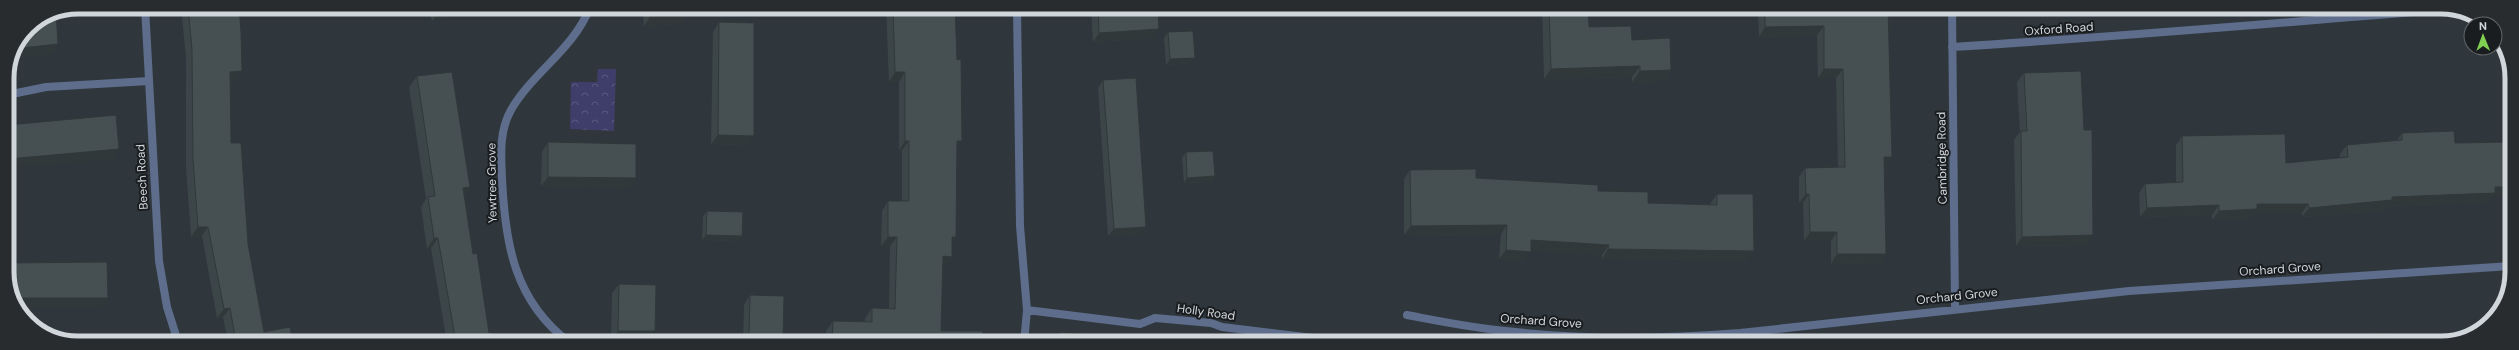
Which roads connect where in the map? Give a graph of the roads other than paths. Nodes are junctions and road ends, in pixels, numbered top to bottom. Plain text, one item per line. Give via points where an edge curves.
1 (145, 14) edge
2 (587, 14) edge
3 (1017, 14) edge
4 (1952, 14) edge
5 (2385, 14) edge
6 (1952, 47) junction
7 (149, 81) junction
8 (14, 94) edge
9 (2505, 266) edge
10 (1955, 308) junction
11 (1027, 310) junction
12 (1407, 315) dead end
13 (176, 336) edge
14 (562, 336) edge
15 (1025, 336) edge
16 (1297, 336) edge
17 (1583, 336) edge
18 (1699, 336) edge

1 - 7 street, Beech Road
2 - 14 street, Yewtree Grove via 577,34 517,101 504,128 501,148 504,225 509,250 531,301
3 - 11 street via 1020,226
4 - 6 street, Cambridge Road
5 - 6 street, Oxford Road via 2166,30 2110,38
6 - 10 street, Cambridge Road
7 - 8 street via 46,87
7 - 13 street, Beech Road via 159,260 167,307
9 - 10 street, Orchard Grove via 2129,291
10 - 18 street, Orchard Grove
11 - 15 street
11 - 16 street, Holly Road via 1140,324 1155,318 1211,323 1222,327
12 - 17 street, Orchard Grove via 1505,331

